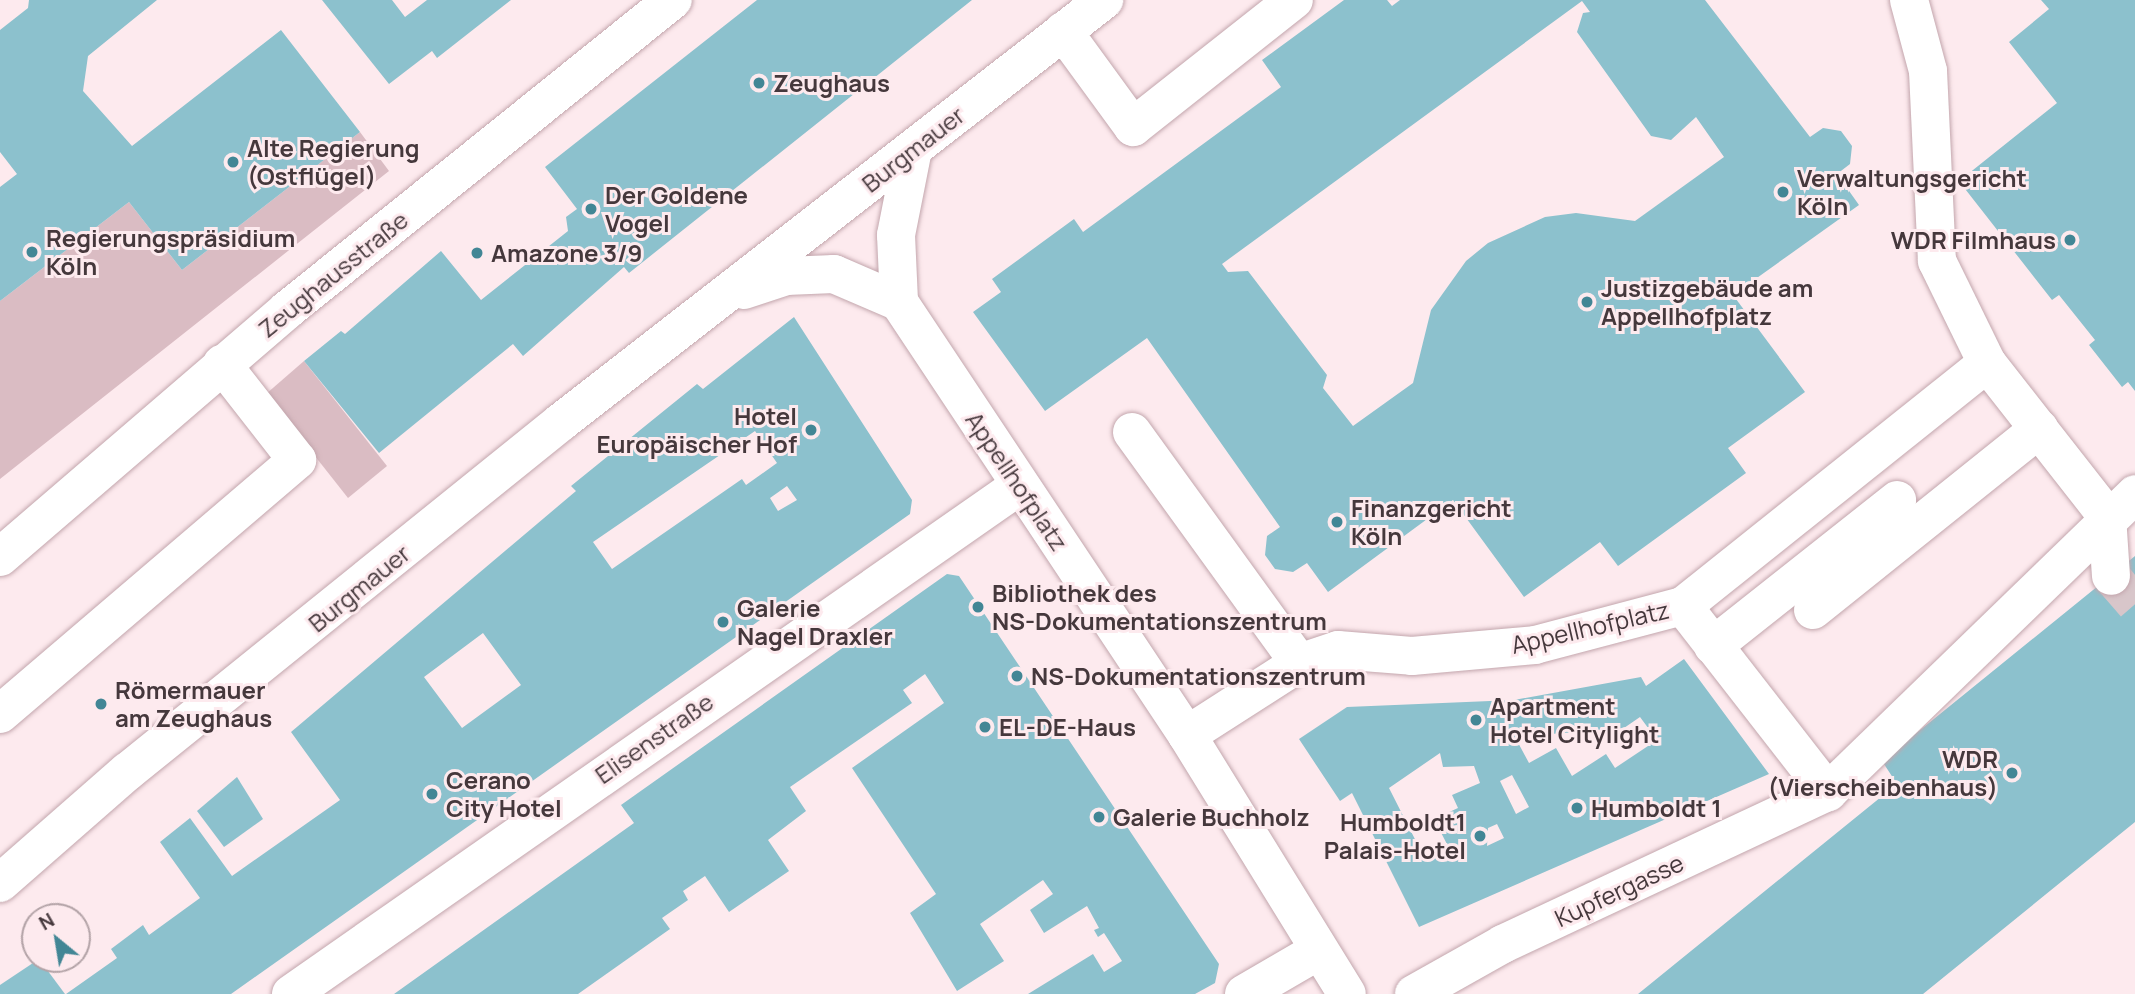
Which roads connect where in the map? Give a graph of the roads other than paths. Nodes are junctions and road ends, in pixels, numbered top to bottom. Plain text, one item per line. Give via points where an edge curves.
1 (673, 0) edge
2 (1104, 0) edge
3 (1294, 0) edge
4 (1909, 0) edge
5 (1063, 31) junction
6 (913, 149) junction
7 (722, 297) junction
8 (899, 302) junction
9 (1987, 363) junction
10 (222, 364) junction
11 (2039, 429) junction
12 (1132, 432) dead end
13 (1019, 485) junction
14 (1897, 500) dead end
15 (2126, 515) edge
16 (0, 556) edge
17 (2111, 576) dead end
18 (1684, 606) junction
19 (1813, 610) dead end
20 (1713, 646) junction
21 (1299, 663) junction
22 (0, 714) edge
23 (1187, 735) junction
24 (1828, 792) junction
25 (0, 883) edge
26 (1318, 951) junction
27 (291, 994) edge
28 (1244, 994) edge
29 (1347, 994) edge
30 (1414, 994) edge

1 - 10 street, Zeughausstraße
2 - 5 street, Burgmauer
3 - 5 street via 1133,127
4 - 9 street via 1928,71 1937,261
5 - 6 street, Burgmauer
6 - 7 street, Burgmauer
6 - 8 street via 896,235
7 - 8 street, Burgmauer via 786,276 834,274
7 - 25 street, Burgmauer via 127,772
8 - 13 street, Appellhofplatz
9 - 11 street
9 - 18 street, Appellhofplatz
10 - 16 street, Zeughausstraße
10 - 22 street via 297,460
11 - 15 street
11 - 19 street
12 - 21 street
13 - 23 street, Appellhofplatz
13 - 27 street, Elisenstraße
14 - 20 street
15 - 17 street
15 - 24 street
18 - 20 street, Appellhofplatz
18 - 21 street, Appellhofplatz via 1535,645 1412,656 1338,650
20 - 24 street, Appellhofplatz
21 - 23 street, Appellhofplatz
23 - 26 street
24 - 30 street, Kupfergasse via 1503,944
26 - 28 street
26 - 29 street

